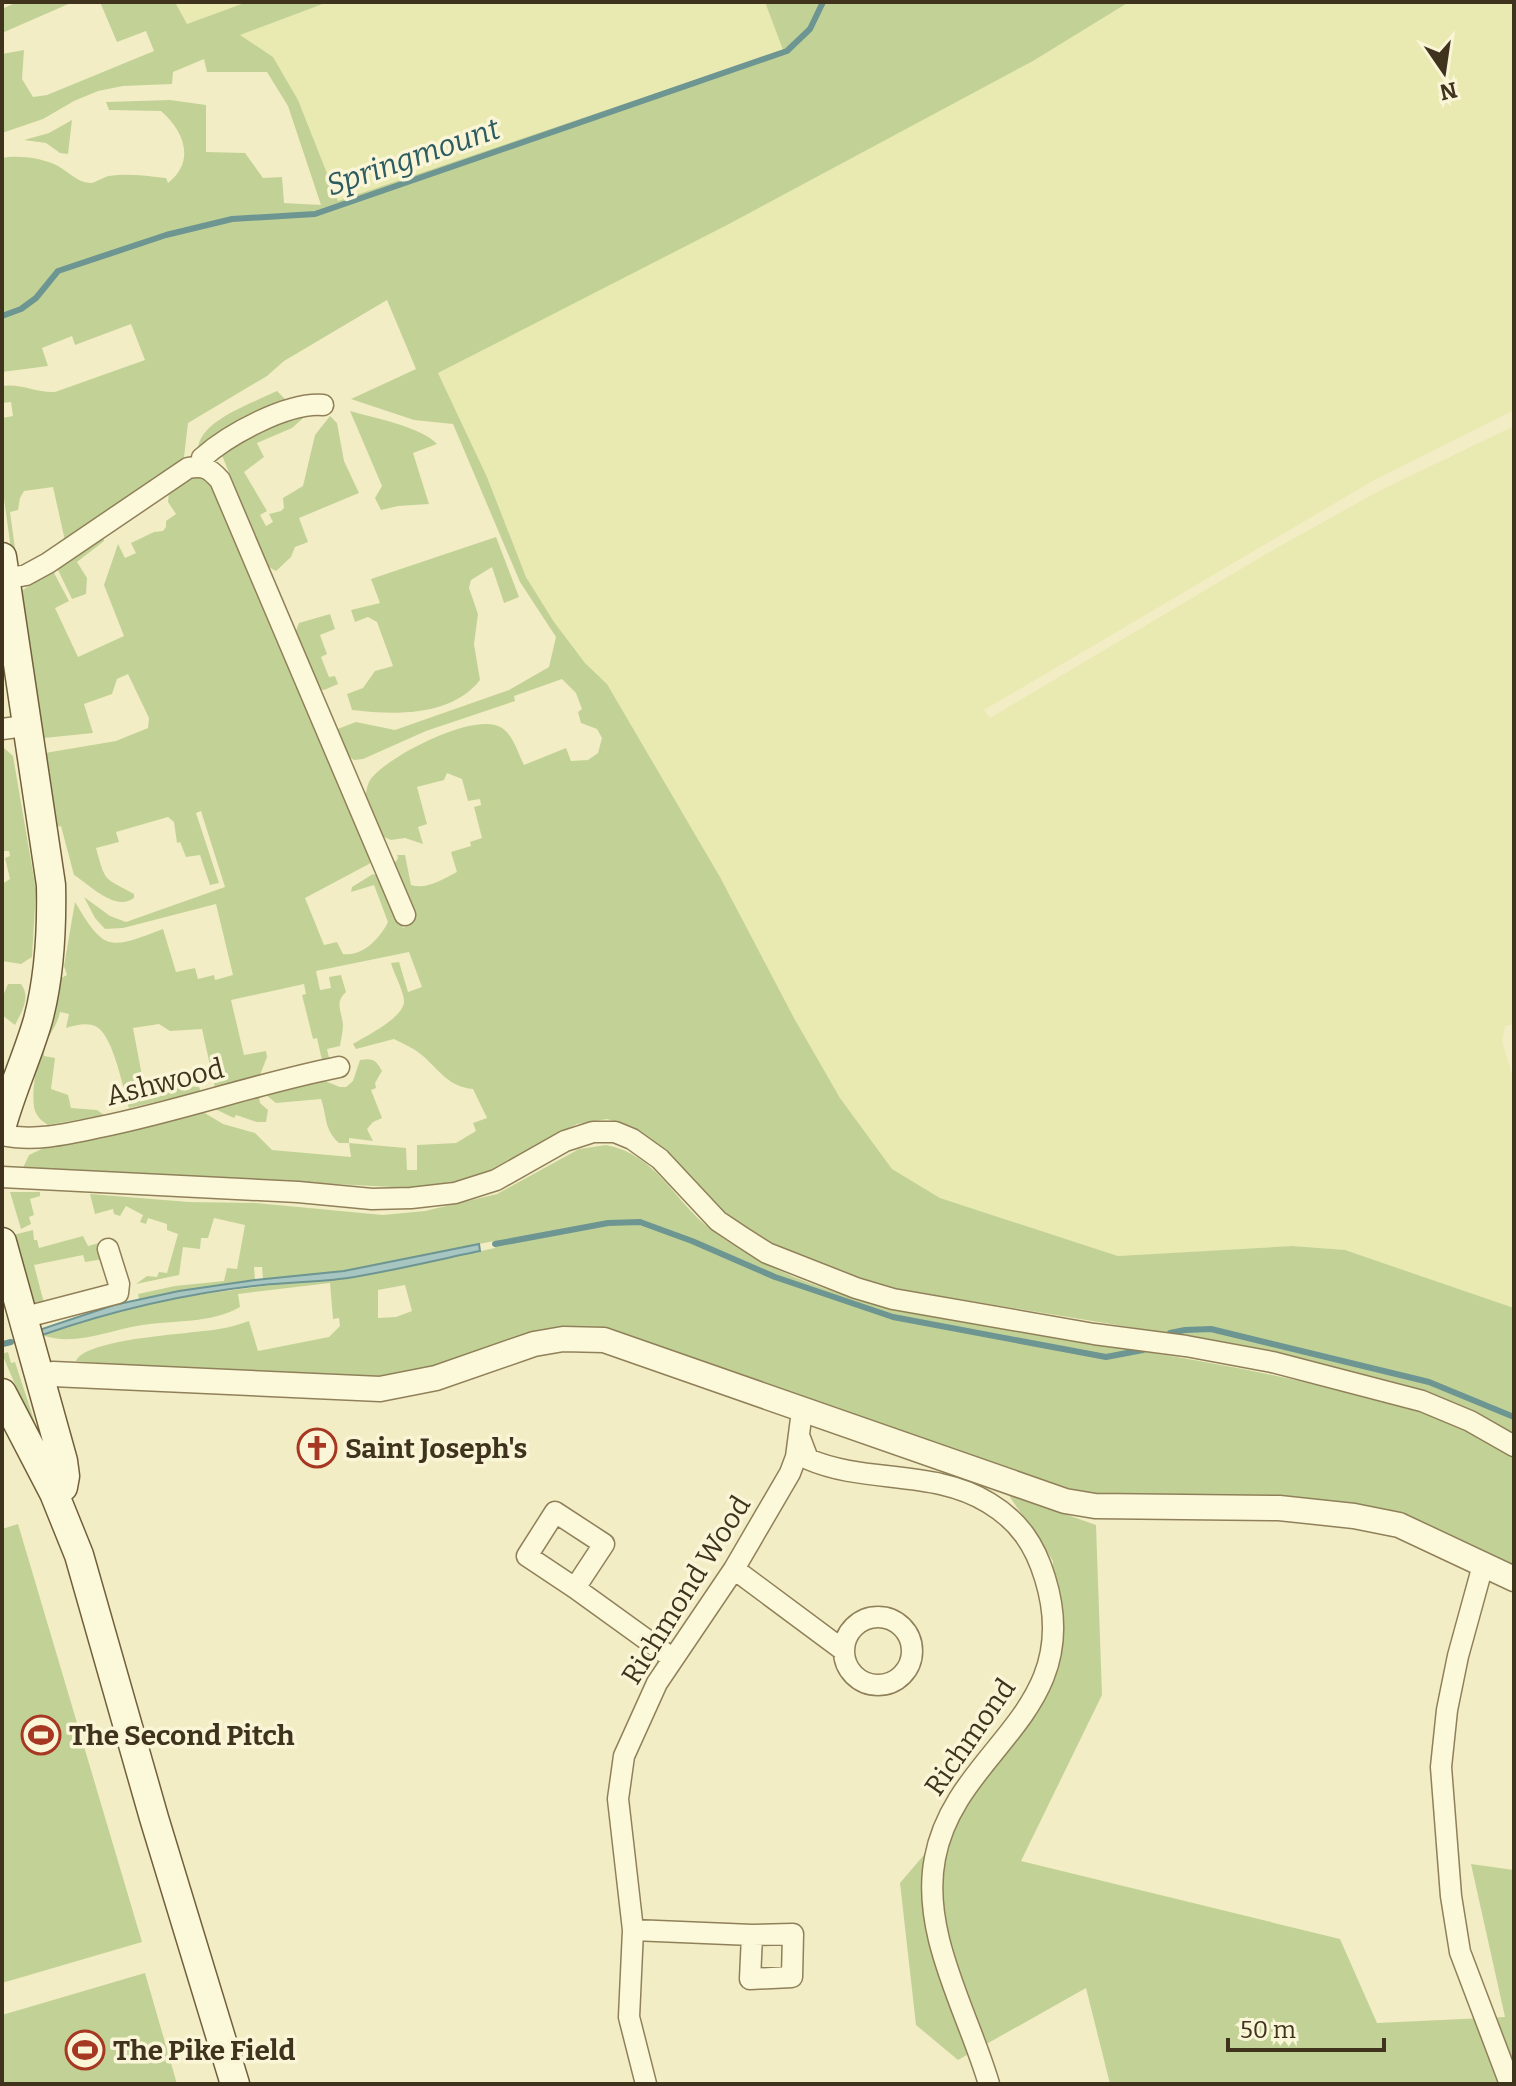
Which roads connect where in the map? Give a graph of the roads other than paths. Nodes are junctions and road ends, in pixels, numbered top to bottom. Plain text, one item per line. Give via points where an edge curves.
1 (323, 405) dead end
2 (202, 465) junction
3 (4, 568) edge
4 (14, 728) edge
5 (405, 915) dead end
6 (339, 1067) dead end
7 (2, 1125) edge
8 (2, 1135) edge
9 (2, 1177) edge
10 (2, 1242) edge
11 (108, 1249) dead end
12 (22, 1318) junction
13 (39, 1377) junction
14 (2, 1393) edge
15 (802, 1411) junction
16 (800, 1438) junction
17 (1514, 1446) edge
18 (54, 1493) junction
19 (1483, 1565) junction
20 (734, 1569) junction
21 (1514, 1579) edge
22 (575, 1588) dead end
23 (843, 1650) dead end
24 (672, 1658) junction
25 (633, 1930) junction
26 (752, 1935) dead end
27 (235, 2084) edge
28 (646, 2084) edge
29 (989, 2084) edge
30 (1510, 2084) edge

1 - 2 street via 309,404 269,418 213,448
2 - 3 street via 188,468 26,575
2 - 5 street via 220,480
3 - 4 main road
4 - 7 main road via 51,885 51,930 38,1021
6 - 8 street, Ashwood via 108,1126 39,1137
9 - 17 street via 411,1198 469,1189 496,1180 565,1141 615,1132 660,1159 718,1221 742,1237 767,1253 844,1284 893,1299 1272,1362 1422,1401
10 - 12 main road
11 - 12 street via 118,1293
12 - 13 main road
13 - 15 street via 380,1389 436,1378 534,1344 583,1338 640,1351
13 - 18 main road via 65,1476 63,1487
14 - 18 main road
15 - 16 street, Richmond Wood
15 - 19 street via 1065,1501 1095,1506 1279,1508 1354,1516 1399,1525
16 - 20 street, Richmond Wood via 790,1473
16 - 29 street, Richmond via 808,1459 833,1469 952,1486 988,1502 1016,1523 1037,1551 1050,1593 1053,1634 1048,1666 1031,1704 943,1825 934,1859 931,1899 939,1939
18 - 27 main road via 79,1555
19 - 21 street
19 - 30 street via 1455,1669 1441,1767 1460,1952
20 - 23 street
20 - 24 street, Richmond Wood
22 - 24 street
24 - 25 street, Richmond Wood via 624,1756 618,1799
25 - 26 street
25 - 28 street, Richmond Wood via 629,2017

